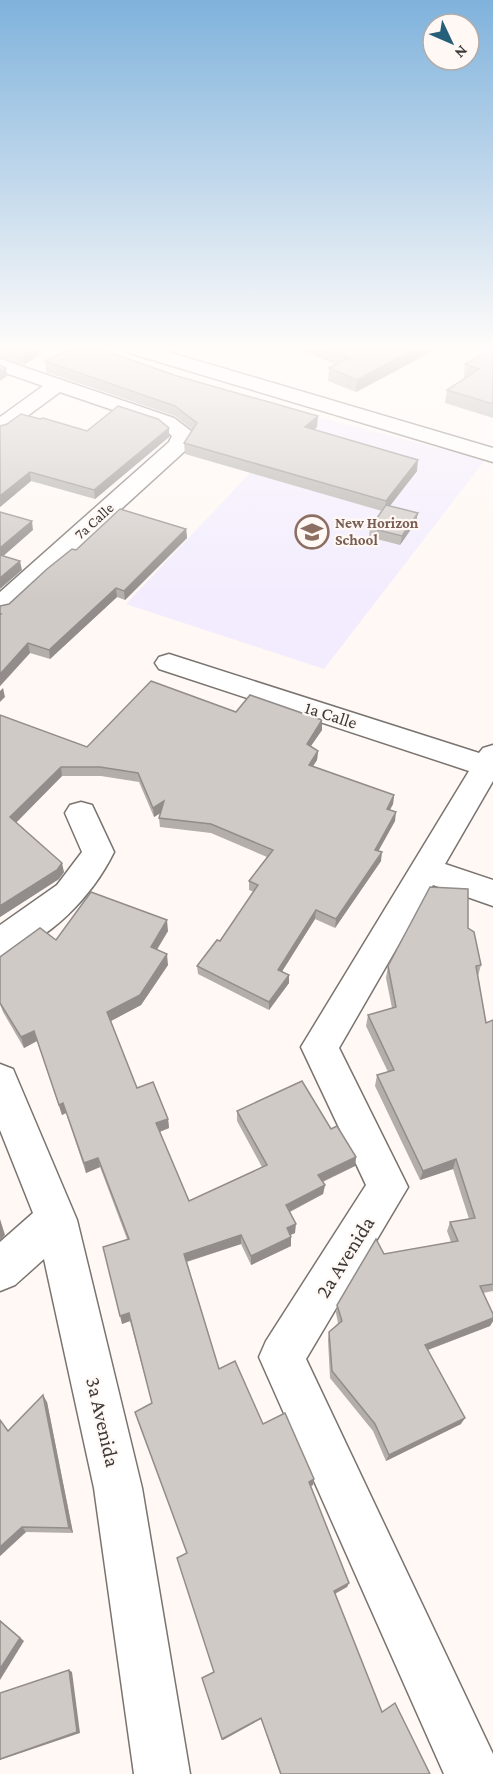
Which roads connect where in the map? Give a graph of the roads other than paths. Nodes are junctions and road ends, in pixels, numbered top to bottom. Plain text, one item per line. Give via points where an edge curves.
1 (181, 432) edge
2 (414, 432) edge
3 (493, 455) edge
4 (0, 606) edge
5 (169, 663) dead end
6 (491, 763) edge
7 (81, 813) dead end
8 (425, 870) junction
9 (493, 893) edge
10 (0, 943) edge
11 (0, 1081) edge
12 (56, 1220) junction
13 (0, 1270) edge
14 (162, 1774) edge
15 (474, 1774) edge

1 - 4 street, 7a Calle via 184,434 178,445
2 - 3 street
5 - 6 street, 1a Calle
6 - 8 street, 2a Avenida
7 - 10 street via 98,852 90,871 68,897
8 - 9 street
8 - 15 street, 2a Avenida via 320,1047 388,1187 282,1357
11 - 12 street, 3a Avenida
12 - 13 street
12 - 14 street, 3a Avenida via 118,1488

